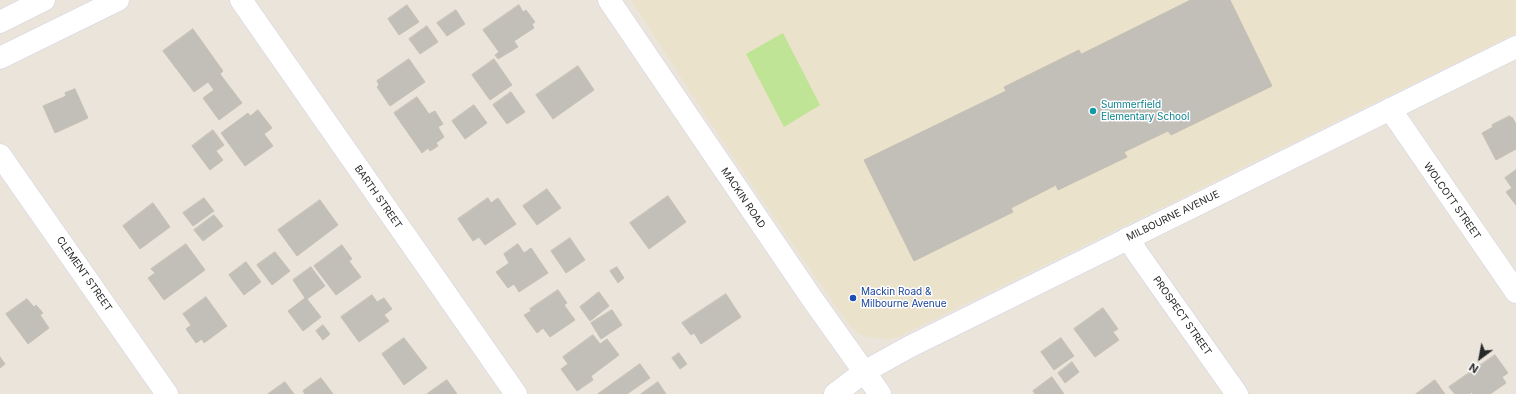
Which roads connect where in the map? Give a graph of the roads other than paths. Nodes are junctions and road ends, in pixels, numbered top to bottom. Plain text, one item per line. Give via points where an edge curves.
1 (44, 0) edge
2 (118, 0) edge
3 (241, 0) edge
4 (609, 0) edge
5 (0, 22) edge
6 (1516, 47) edge
7 (0, 58) edge
8 (1390, 109) junction
9 (0, 155) edge
10 (1128, 238) junction
11 (1516, 292) edge
12 (864, 372) junction
13 (167, 394) edge
14 (516, 394) edge
15 (835, 394) edge
16 (880, 394) edge
17 (1237, 394) edge

1 - 5 street
2 - 7 street
3 - 14 street, BARTH STREET
4 - 12 street, MACKIN ROAD
6 - 8 street, MILBOURNE AVENUE
8 - 10 street, MILBOURNE AVENUE
8 - 11 street, WOLCOTT STREET
9 - 13 street, CLEMENT STREET
10 - 12 street, MILBOURNE AVENUE via 904,349
10 - 17 street, PROSPECT STREET
12 - 15 street, MILBOURNE AVENUE
12 - 16 street, MACKIN ROAD

